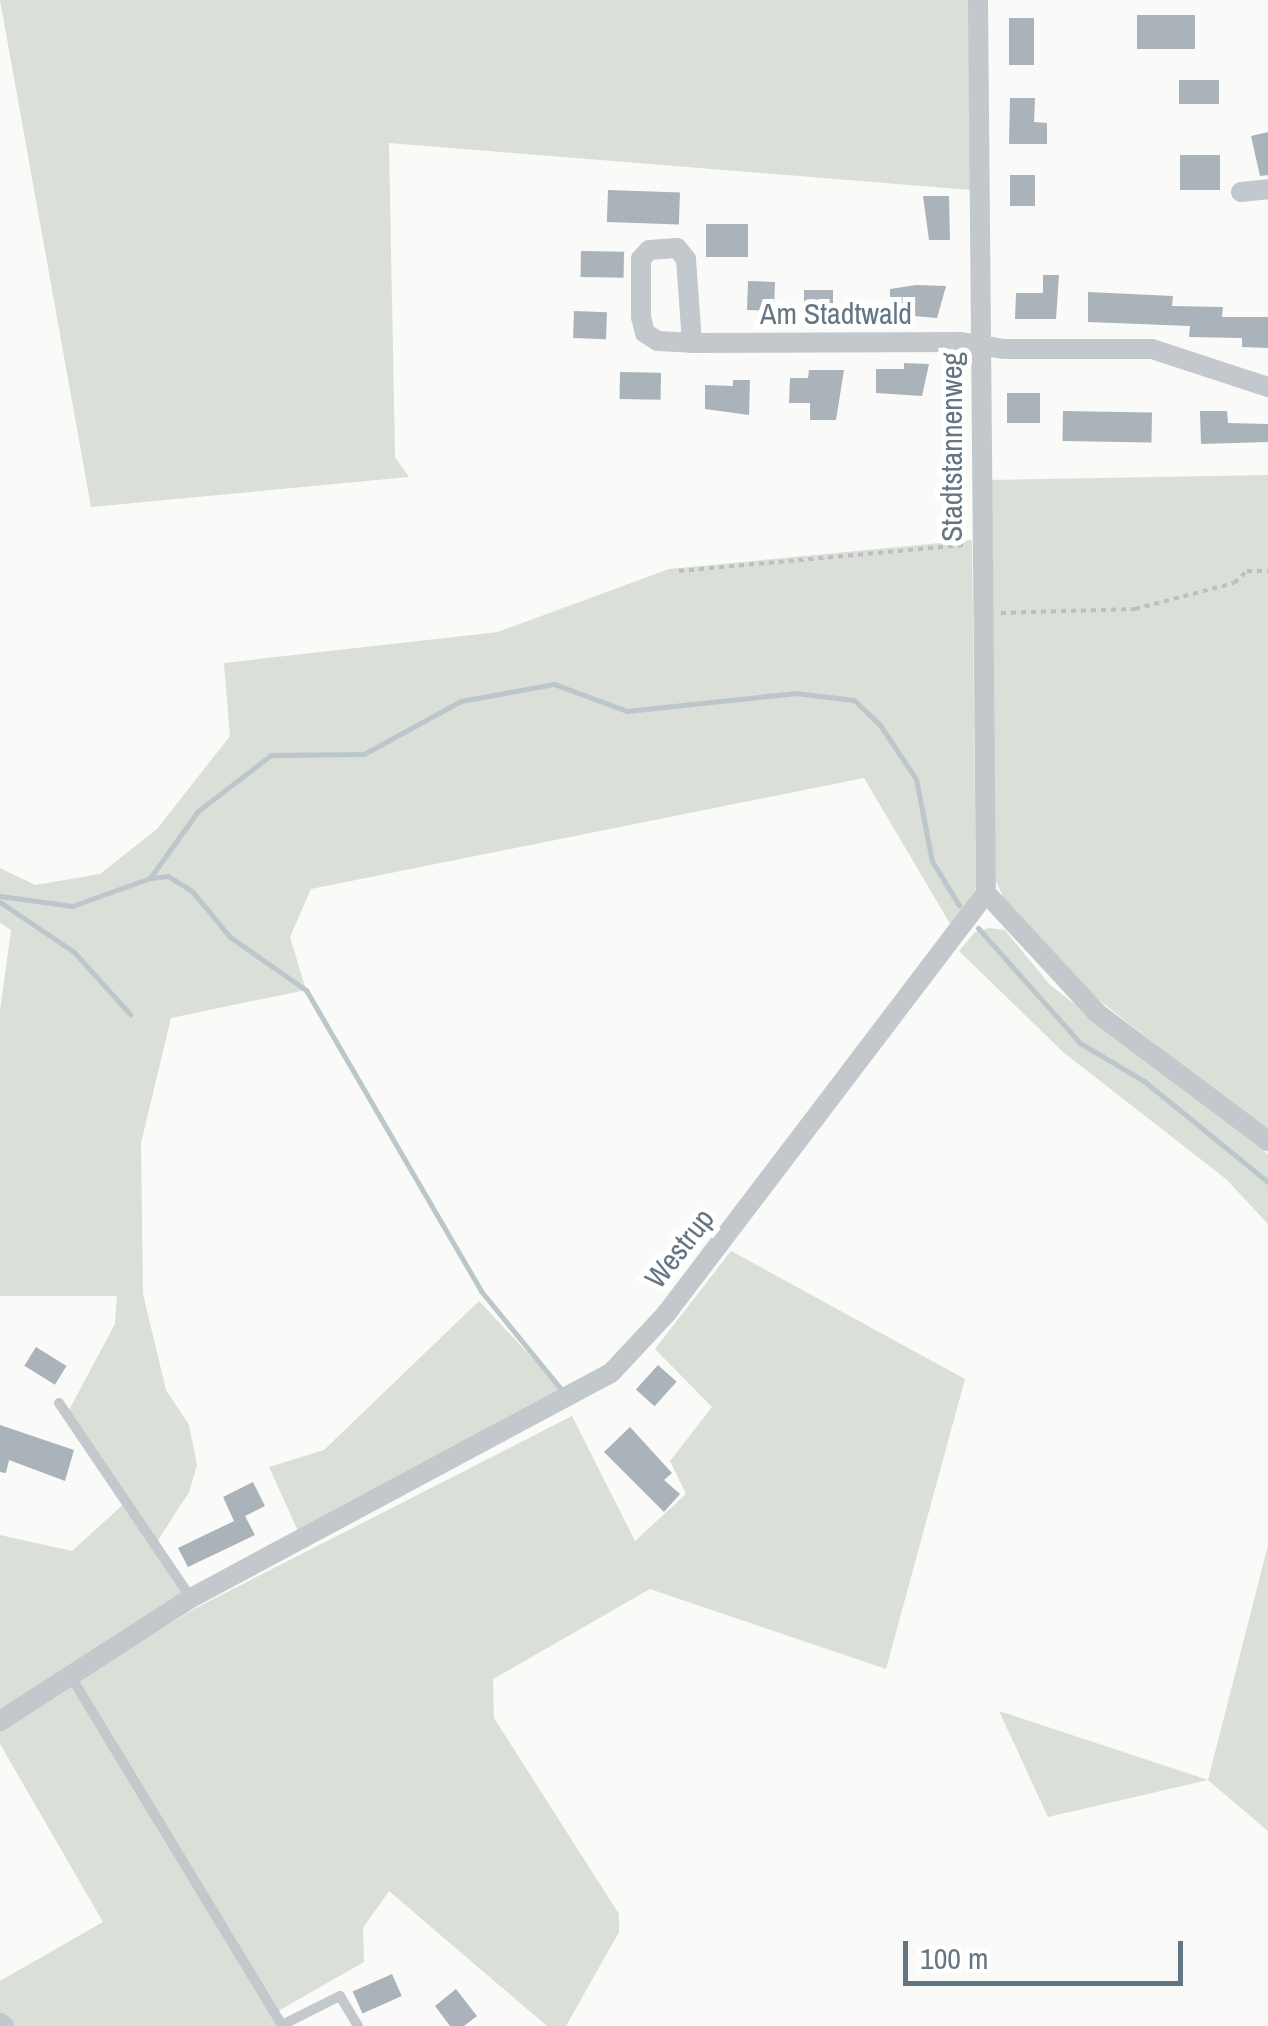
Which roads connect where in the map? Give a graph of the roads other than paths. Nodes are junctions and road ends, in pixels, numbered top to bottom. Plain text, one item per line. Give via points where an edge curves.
1 (978, 0) edge
2 (1268, 190) edge
3 (1242, 192) dead end
4 (692, 343) junction
5 (980, 346) junction
6 (1268, 387) edge
7 (986, 894) junction
8 (1268, 1141) edge
9 (59, 1403) dead end
10 (191, 1598) junction
11 (70, 1675) junction
12 (0, 1721) edge
13 (358, 2026) edge

1 - 5 street, Stadtstannenweg
2 - 3 street
4 - 4 street, Am Stadtwald via 686,259 677,248 649,250 641,259 645,333 658,341
4 - 5 street, Am Stadtwald
5 - 6 street, Am Stadtwald via 1152,349
5 - 7 street, Stadtstannenweg
7 - 8 street via 1097,1013
7 - 10 street, Westrup via 678,1299 621,1364 556,1406
9 - 10 lane
10 - 11 street, Westrup
11 - 12 street, Westrup
11 - 13 lane via 282,2025 340,1996

